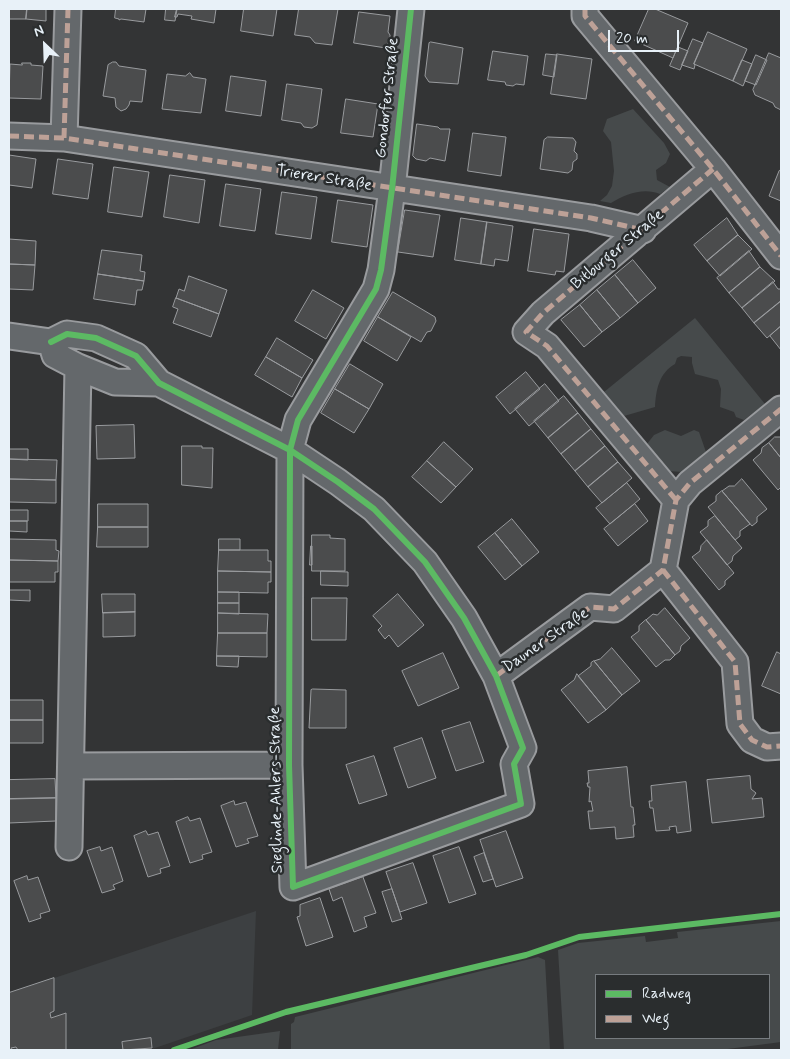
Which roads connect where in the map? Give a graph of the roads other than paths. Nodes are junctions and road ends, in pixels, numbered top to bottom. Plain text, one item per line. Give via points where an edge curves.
1 (68, 9) edge
2 (411, 9) edge
3 (585, 9) edge
4 (9, 136) edge
5 (64, 138) junction
6 (713, 170) junction
7 (392, 189) junction
8 (643, 230) junction
9 (781, 256) edge
10 (9, 336) edge
11 (51, 342) junction
12 (78, 368) junction
13 (159, 383) junction
14 (781, 409) edge
15 (290, 450) junction
16 (676, 500) junction
17 (663, 570) junction
18 (496, 676) junction
19 (781, 746) edge
20 (289, 765) junction
21 (71, 766) junction
22 (69, 847) dead end

1 - 5 street
2 - 7 street, Gondorfer Straße
3 - 6 street via 585,16
4 - 5 street, Trierer Straße
5 - 7 street, Trierer Straße
6 - 8 street, Bitburger Straße
6 - 9 street
7 - 8 street, Trierer Straße via 591,218
7 - 15 street, Gondorfer Straße via 376,289 298,420
8 - 16 street, Bitburger Straße via 526,332 547,346
10 - 11 street
11 - 12 street via 55,355
11 - 13 street via 67,334 96,338 136,356
12 - 13 street via 115,382
12 - 21 street
13 - 15 street
14 - 16 street via 690,483
15 - 18 street via 374,509 396,530 451,598
15 - 20 street, Sieglinde-Ahlers-Straße
16 - 17 street
17 - 18 street, Dauner Straße via 614,609 590,607
17 - 19 street via 735,662 740,724 752,740 767,747
18 - 20 street, Sieglinde-Ahlers-Straße via 523,748 514,764 521,804 293,887
20 - 21 street, Sieglinde-Ahlers-Straße
21 - 22 street

